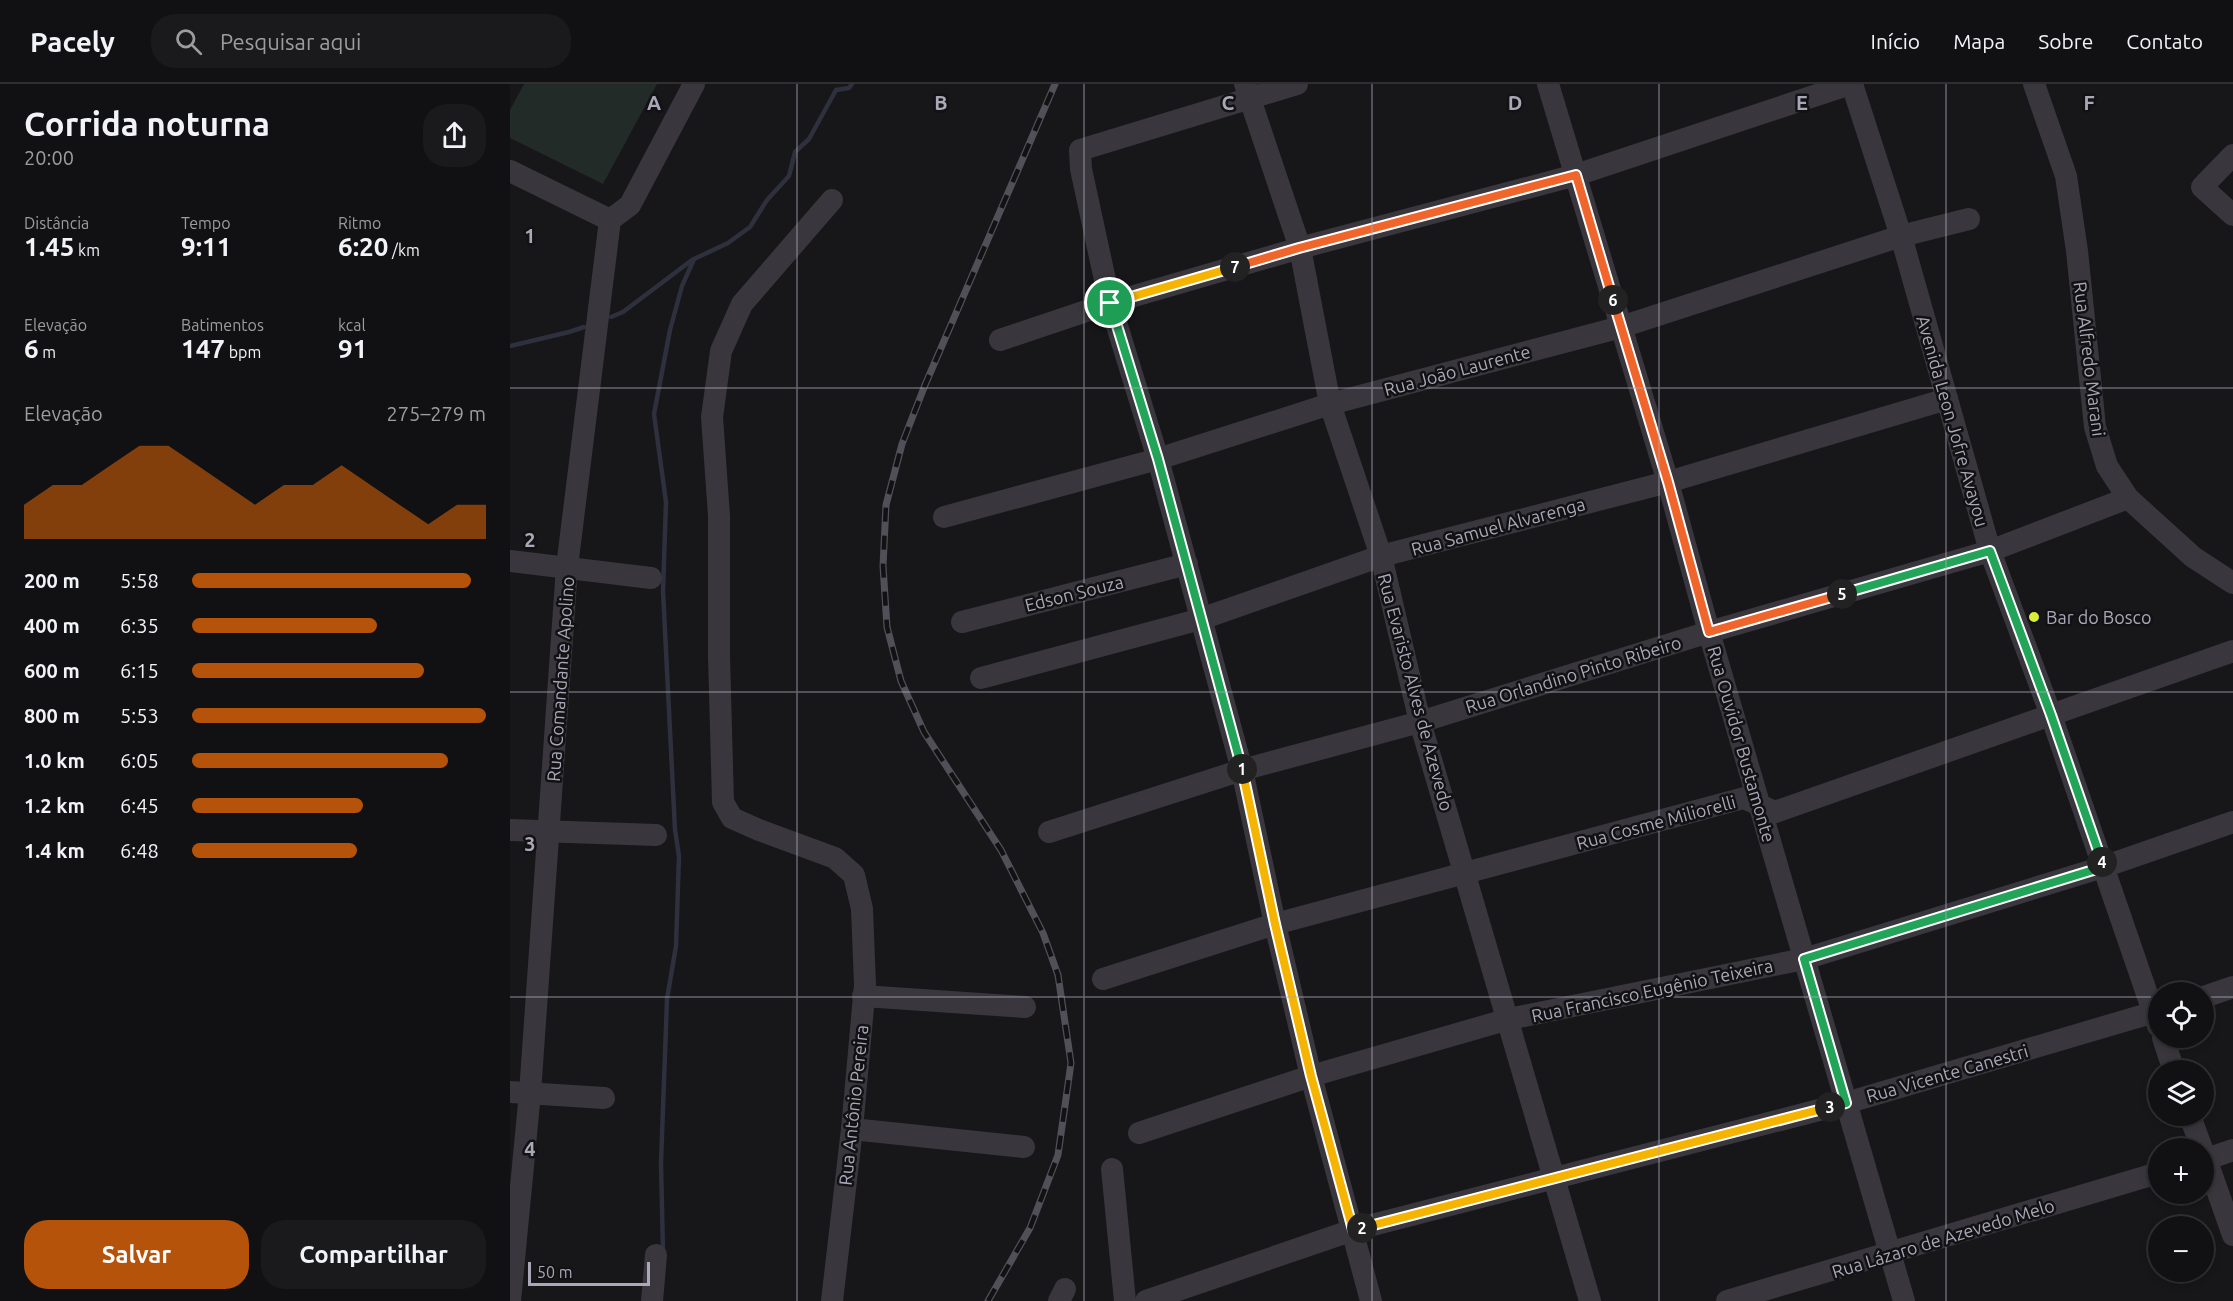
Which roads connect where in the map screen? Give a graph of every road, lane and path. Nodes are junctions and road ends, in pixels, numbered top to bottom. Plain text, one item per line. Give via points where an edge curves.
1 (694, 84) edge
2 (1297, 84) edge
3 (1548, 84) edge
4 (1851, 84) edge
5 (2034, 84) edge
6 (1247, 91) edge
7 (2233, 154) edge
8 (510, 171) edge
9 (1576, 175) junction
10 (831, 200) dead end
11 (2233, 215) edge
12 (1969, 219) dead end
13 (610, 220) junction
14 (1901, 236) junction
15 (1299, 248) junction
16 (1110, 303) junction
17 (1621, 327) junction
18 (1000, 340) dead end
19 (1947, 399) junction
20 (1330, 404) junction
21 (1158, 459) junction
22 (1668, 482) junction
23 (2128, 498) junction
24 (944, 517) dead end
25 (1990, 551) junction
26 (1381, 556) junction
27 (510, 561) edge
28 (1186, 564) junction
29 (567, 567) junction
30 (651, 578) dead end
31 (2233, 583) edge
32 (1201, 619) junction
33 (962, 621) dead end
34 (1709, 632) junction
35 (2233, 651) edge
36 (981, 678) dead end
37 (2051, 715) junction
38 (1420, 722) junction
39 (1242, 771) junction
40 (1761, 806) junction
41 (2233, 822) edge
42 (510, 830) edge
43 (549, 831) junction
44 (1049, 831) dead end
45 (656, 836) dead end
46 (2103, 867) junction
47 (1466, 873) junction
48 (1275, 924) junction
49 (1804, 959) junction
50 (1103, 979) dead end
51 (2233, 987) edge
52 (2148, 992) edge
53 (2214, 993) edge
54 (863, 996) junction
55 (1025, 1007) dead end
56 (1509, 1019) junction
57 (2148, 1019) edge
58 (1311, 1076) junction
59 (520, 1092) edge
60 (604, 1098) dead end
61 (1846, 1103) junction
62 (852, 1129) junction
63 (1139, 1133) dead end
64 (1024, 1147) dead end
65 (2233, 1150) edge
66 (2214, 1153) edge
67 (1112, 1169) dead end
68 (2148, 1176) edge
69 (1556, 1179) junction
70 (2214, 1182) edge
71 (1353, 1230) junction
72 (2233, 1234) edge
73 (1890, 1254) junction
74 (656, 1255) dead end
75 (1757, 1297) edge
76 (510, 1301) edge
77 (652, 1301) edge
78 (832, 1301) edge
79 (1125, 1301) edge
80 (1146, 1301) edge
81 (1371, 1301) edge
82 (1590, 1301) edge
83 (1727, 1301) edge
84 (1904, 1301) edge

1 - 13 street via 630,206
2 - 6 street
3 - 9 street, Rua Ouvidor Bustamonte
4 - 9 street
4 - 14 street, Avenida Leon Jofre Avayou
5 - 23 street, Rua Alfredo Marani via 2066,176 2095,427 2107,466
6 - 15 street, Rua Evaristo Alves de Azevedo
6 - 16 street via 1080,150
7 - 11 street via 2202,187
8 - 13 street
9 - 15 street
9 - 17 street, Rua Ouvidor Bustamonte
10 - 54 street, Rua Antônio Pereira via 742,304 721,351 712,417 719,516 723,802 732,818 835,858 855,875 862,909
12 - 14 street, Rua João Laurente
13 - 29 street, Rua Comandante Apolino
14 - 17 street, Rua João Laurente
14 - 19 street, Avenida Leon Jofre Avayou
15 - 16 street
15 - 20 street, Rua Evaristo Alves de Azevedo
16 - 18 street
16 - 21 street
17 - 20 street, Rua João Laurente
17 - 22 street, Rua Ouvidor Bustamonte
19 - 22 street, Rua Samuel Alvarenga
19 - 25 street, Avenida Leon Jofre Avayou
20 - 21 street, Rua João Laurente
20 - 26 street, Rua Evaristo Alves de Azevedo
21 - 24 street, Rua João Laurente
21 - 28 street
22 - 26 street, Rua Samuel Alvarenga
22 - 34 street, Rua Ouvidor Bustamonte
23 - 25 street, Rua Orlandino Pinto Ribeiro
23 - 31 street, Rua Alfredo Marani via 2193,557
25 - 34 street, Rua Orlandino Pinto Ribeiro
25 - 37 street, Avenida Leon Jofre Avayou
26 - 32 street, Rua Samuel Alvarenga
26 - 38 street, Rua Evaristo Alves de Azevedo
27 - 29 street
28 - 32 street
28 - 33 street, Edson Souza
29 - 30 street
29 - 43 street, Rua Comandante Apolino
32 - 36 street, Rua Samuel Alvarenga
32 - 39 street
34 - 38 street, Rua Orlandino Pinto Ribeiro
34 - 40 street, Rua Ouvidor Bustamonte
35 - 37 street, Rua Cosme Miliorelli
37 - 40 street, Rua Cosme Miliorelli via 1775,812
37 - 46 street, Avenida Leon Jofre Avayou
38 - 39 street, Rua Orlandino Pinto Ribeiro
38 - 47 street, Rua Evaristo Alves de Azevedo
39 - 44 street, Rua Orlandino Pinto Ribeiro
39 - 48 street
40 - 47 street, Rua Cosme Miliorelli via 1743,798
40 - 49 street, Rua Ouvidor Bustamonte
41 - 46 street, Rua Francisco Eugênio Teixeira
42 - 43 street
43 - 45 street
43 - 59 street, Rua Comandante Apolino
46 - 49 street, Rua Francisco Eugênio Teixeira
46 - 52 street, Avenida Leon Jofre Avayou
47 - 48 street, Rua Cosme Miliorelli
47 - 56 street, Rua Evaristo Alves de Azevedo
48 - 50 street, Rua Cosme Miliorelli
48 - 58 street
49 - 56 street, Rua Francisco Eugênio Teixeira
49 - 61 street, Rua Ouvidor Bustamonte
51 - 53 street
54 - 55 street
54 - 62 street, Rua Antônio Pereira
56 - 58 street, Rua Francisco Eugênio Teixeira
56 - 69 street, Rua Evaristo Alves de Azevedo
57 - 61 street, Rua Vicente Canestri
58 - 63 street, Rua Francisco Eugênio Teixeira
58 - 71 street
59 - 60 street
59 - 76 street, Rua Comandante Apolino
61 - 69 street, Rua Vicente Canestri
61 - 73 street, Rua Ouvidor Bustamonte
62 - 64 street
62 - 78 street, Rua Antônio Pereira
65 - 66 street
67 - 79 street
68 - 73 street, Rua Lázaro de Azevedo Melo
69 - 71 street, Rua Vicente Canestri
69 - 82 street, Rua Evaristo Alves de Azevedo
70 - 72 street
71 - 80 street, Rua Vicente Canestri
71 - 81 street
73 - 75 street, Rua Lázaro de Azevedo Melo
73 - 84 street, Rua Ouvidor Bustamonte
74 - 77 street
75 - 83 street, Rua Lázaro de Azevedo Melo

